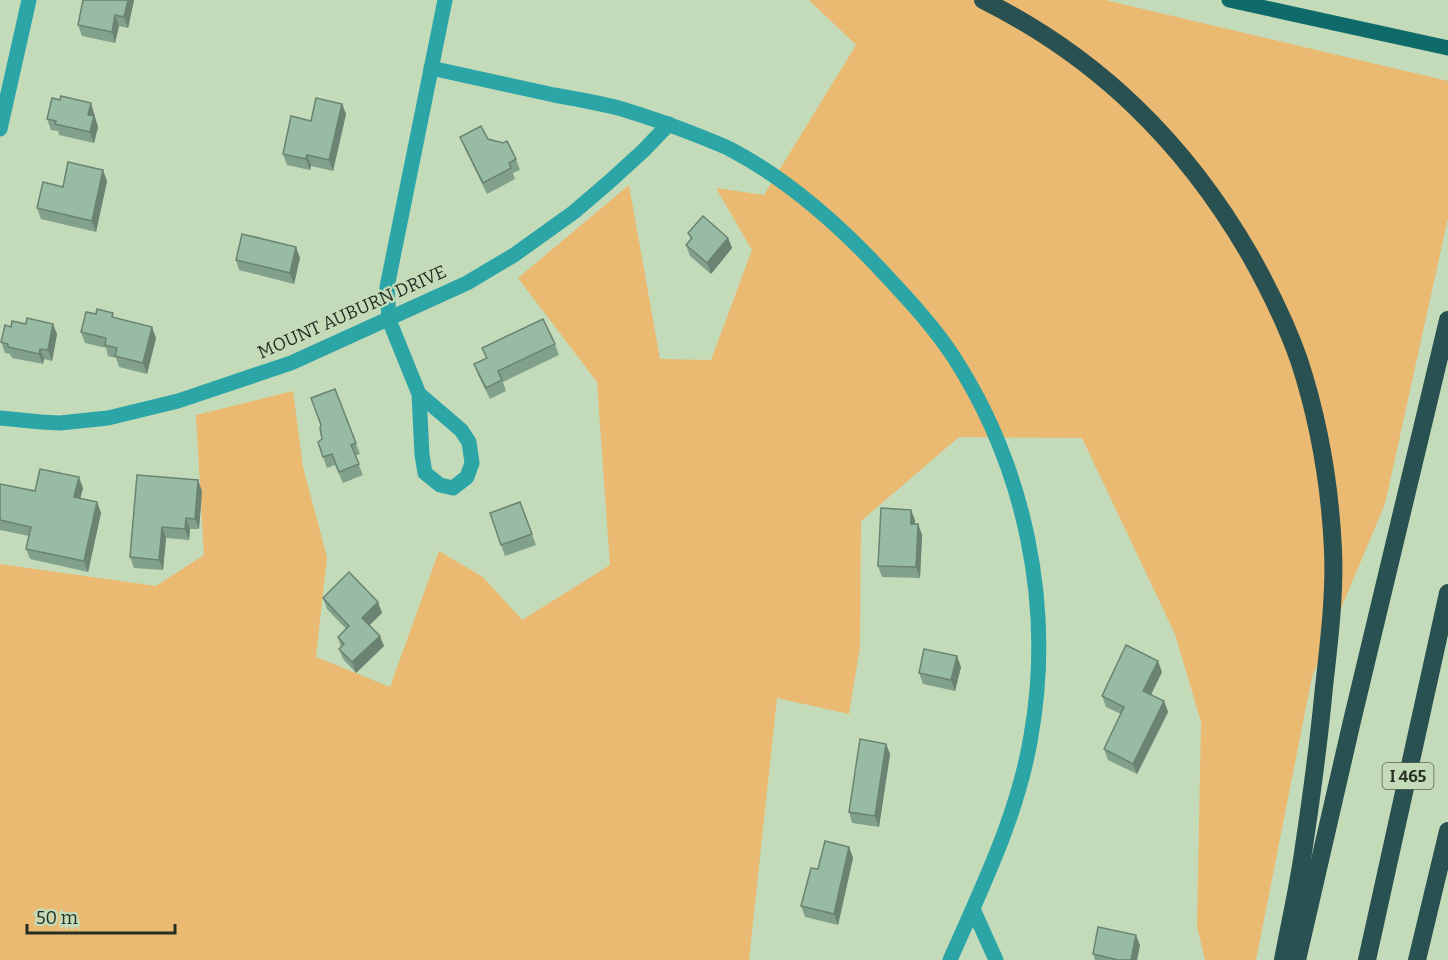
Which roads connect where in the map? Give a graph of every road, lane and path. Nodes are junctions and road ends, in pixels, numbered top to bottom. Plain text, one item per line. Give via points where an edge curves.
1 (29, 0) edge
2 (445, 0) edge
3 (982, 0) edge
4 (1229, 0) edge
5 (1448, 48) edge
6 (431, 69) junction
7 (669, 124) junction
8 (0, 129) edge
9 (389, 320) junction
10 (1448, 320) edge
11 (419, 394) junction
12 (0, 418) edge
13 (1448, 593) edge
14 (1448, 831) edge
15 (973, 909) junction
16 (950, 960) edge
17 (996, 960) edge
18 (1283, 960) edge
19 (1297, 960) edge
20 (1367, 960) edge
21 (1417, 960) edge

1 - 8 street
2 - 6 street
3 - 18 highway via 1076,56 1143,113 1180,153 1237,232 1263,278 1282,316 1312,403 1329,496 1333,597 1317,759
4 - 5 main road
6 - 7 street via 619,108
6 - 9 street via 387,287
7 - 9 street, MOUNT AUBURN DRIVE via 616,177 529,245 467,283
7 - 15 street via 727,148 775,176 843,231 920,312 952,356 975,394 1006,463 1025,527 1035,580 1039,635 1036,701 1014,809
9 - 11 street
9 - 12 street, MOUNT AUBURN DRIVE via 291,363 146,409 89,421
10 - 19 highway
11 - 11 street via 425,473 440,485 453,488 467,477 472,463 469,442 461,430
13 - 20 highway, I 465
14 - 21 highway
15 - 16 street
15 - 17 street

